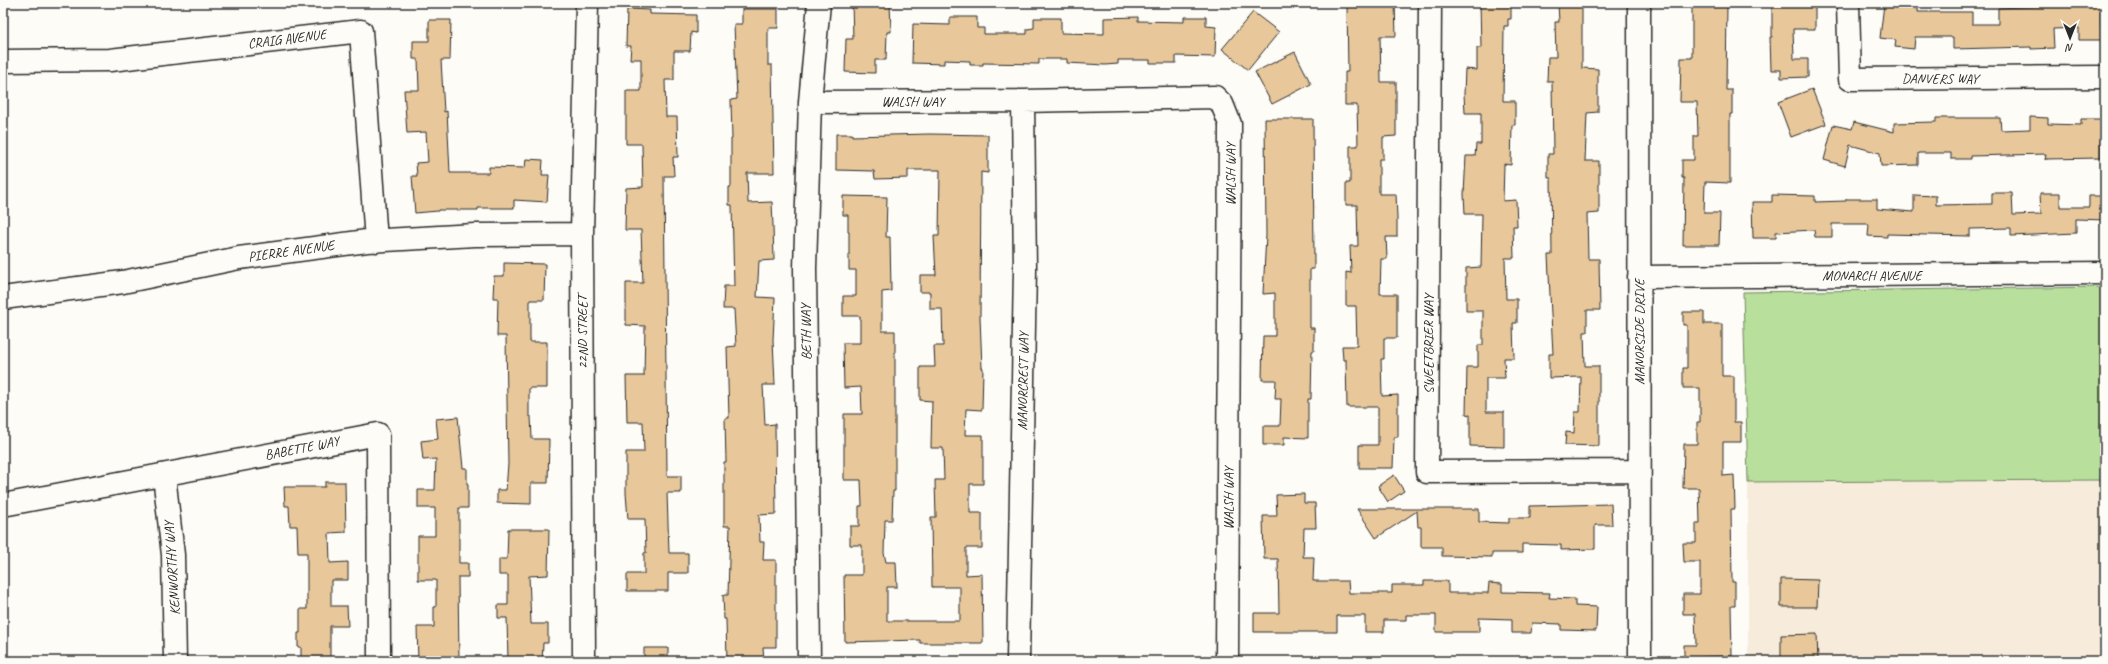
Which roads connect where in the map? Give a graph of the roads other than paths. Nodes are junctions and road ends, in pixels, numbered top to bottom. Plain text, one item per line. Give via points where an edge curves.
1 (587, 3) edge
2 (819, 3) edge
3 (1430, 3) edge
4 (1639, 3) edge
5 (1848, 3) edge
6 (3, 62) edge
7 (2105, 77) edge
8 (1023, 101) junction
9 (810, 102) junction
10 (582, 234) junction
11 (376, 241) junction
12 (2105, 273) edge
13 (1639, 277) junction
14 (3, 298) edge
15 (1639, 471) junction
16 (164, 475) junction
17 (3, 505) edge
18 (175, 661) edge
19 (379, 661) edge
20 (584, 661) edge
21 (809, 661) edge
22 (1018, 661) edge
23 (1227, 661) edge
24 (1640, 661) edge

1 - 10 street, 22ND STREET
2 - 9 street, BETH WAY
3 - 15 street, SWEETBRIER WAY via 1427,472
4 - 13 street, MANORSIDE DRIVE
5 - 7 street, DANVERS WAY via 1850,78
6 - 11 street, CRAIG AVENUE via 110,60 361,31
8 - 9 street, WALSH WAY
8 - 22 street, MANORCREST WAY via 1025,269
8 - 23 street, WALSH WAY via 1215,97 1222,104 1230,124
9 - 21 street, BETH WAY via 805,268
10 - 11 street, PIERRE AVENUE via 475,235
10 - 20 street, 22ND STREET
11 - 14 street, PIERRE AVENUE via 239,258 123,282
12 - 13 street, MONARCH AVENUE
13 - 15 street, MANORSIDE DRIVE
15 - 24 street, MANORSIDE DRIVE
16 - 17 street, BABETTE WAY
16 - 18 street, KENWORTHY WAY via 173,555
16 - 19 street, BABETTE WAY via 378,434

